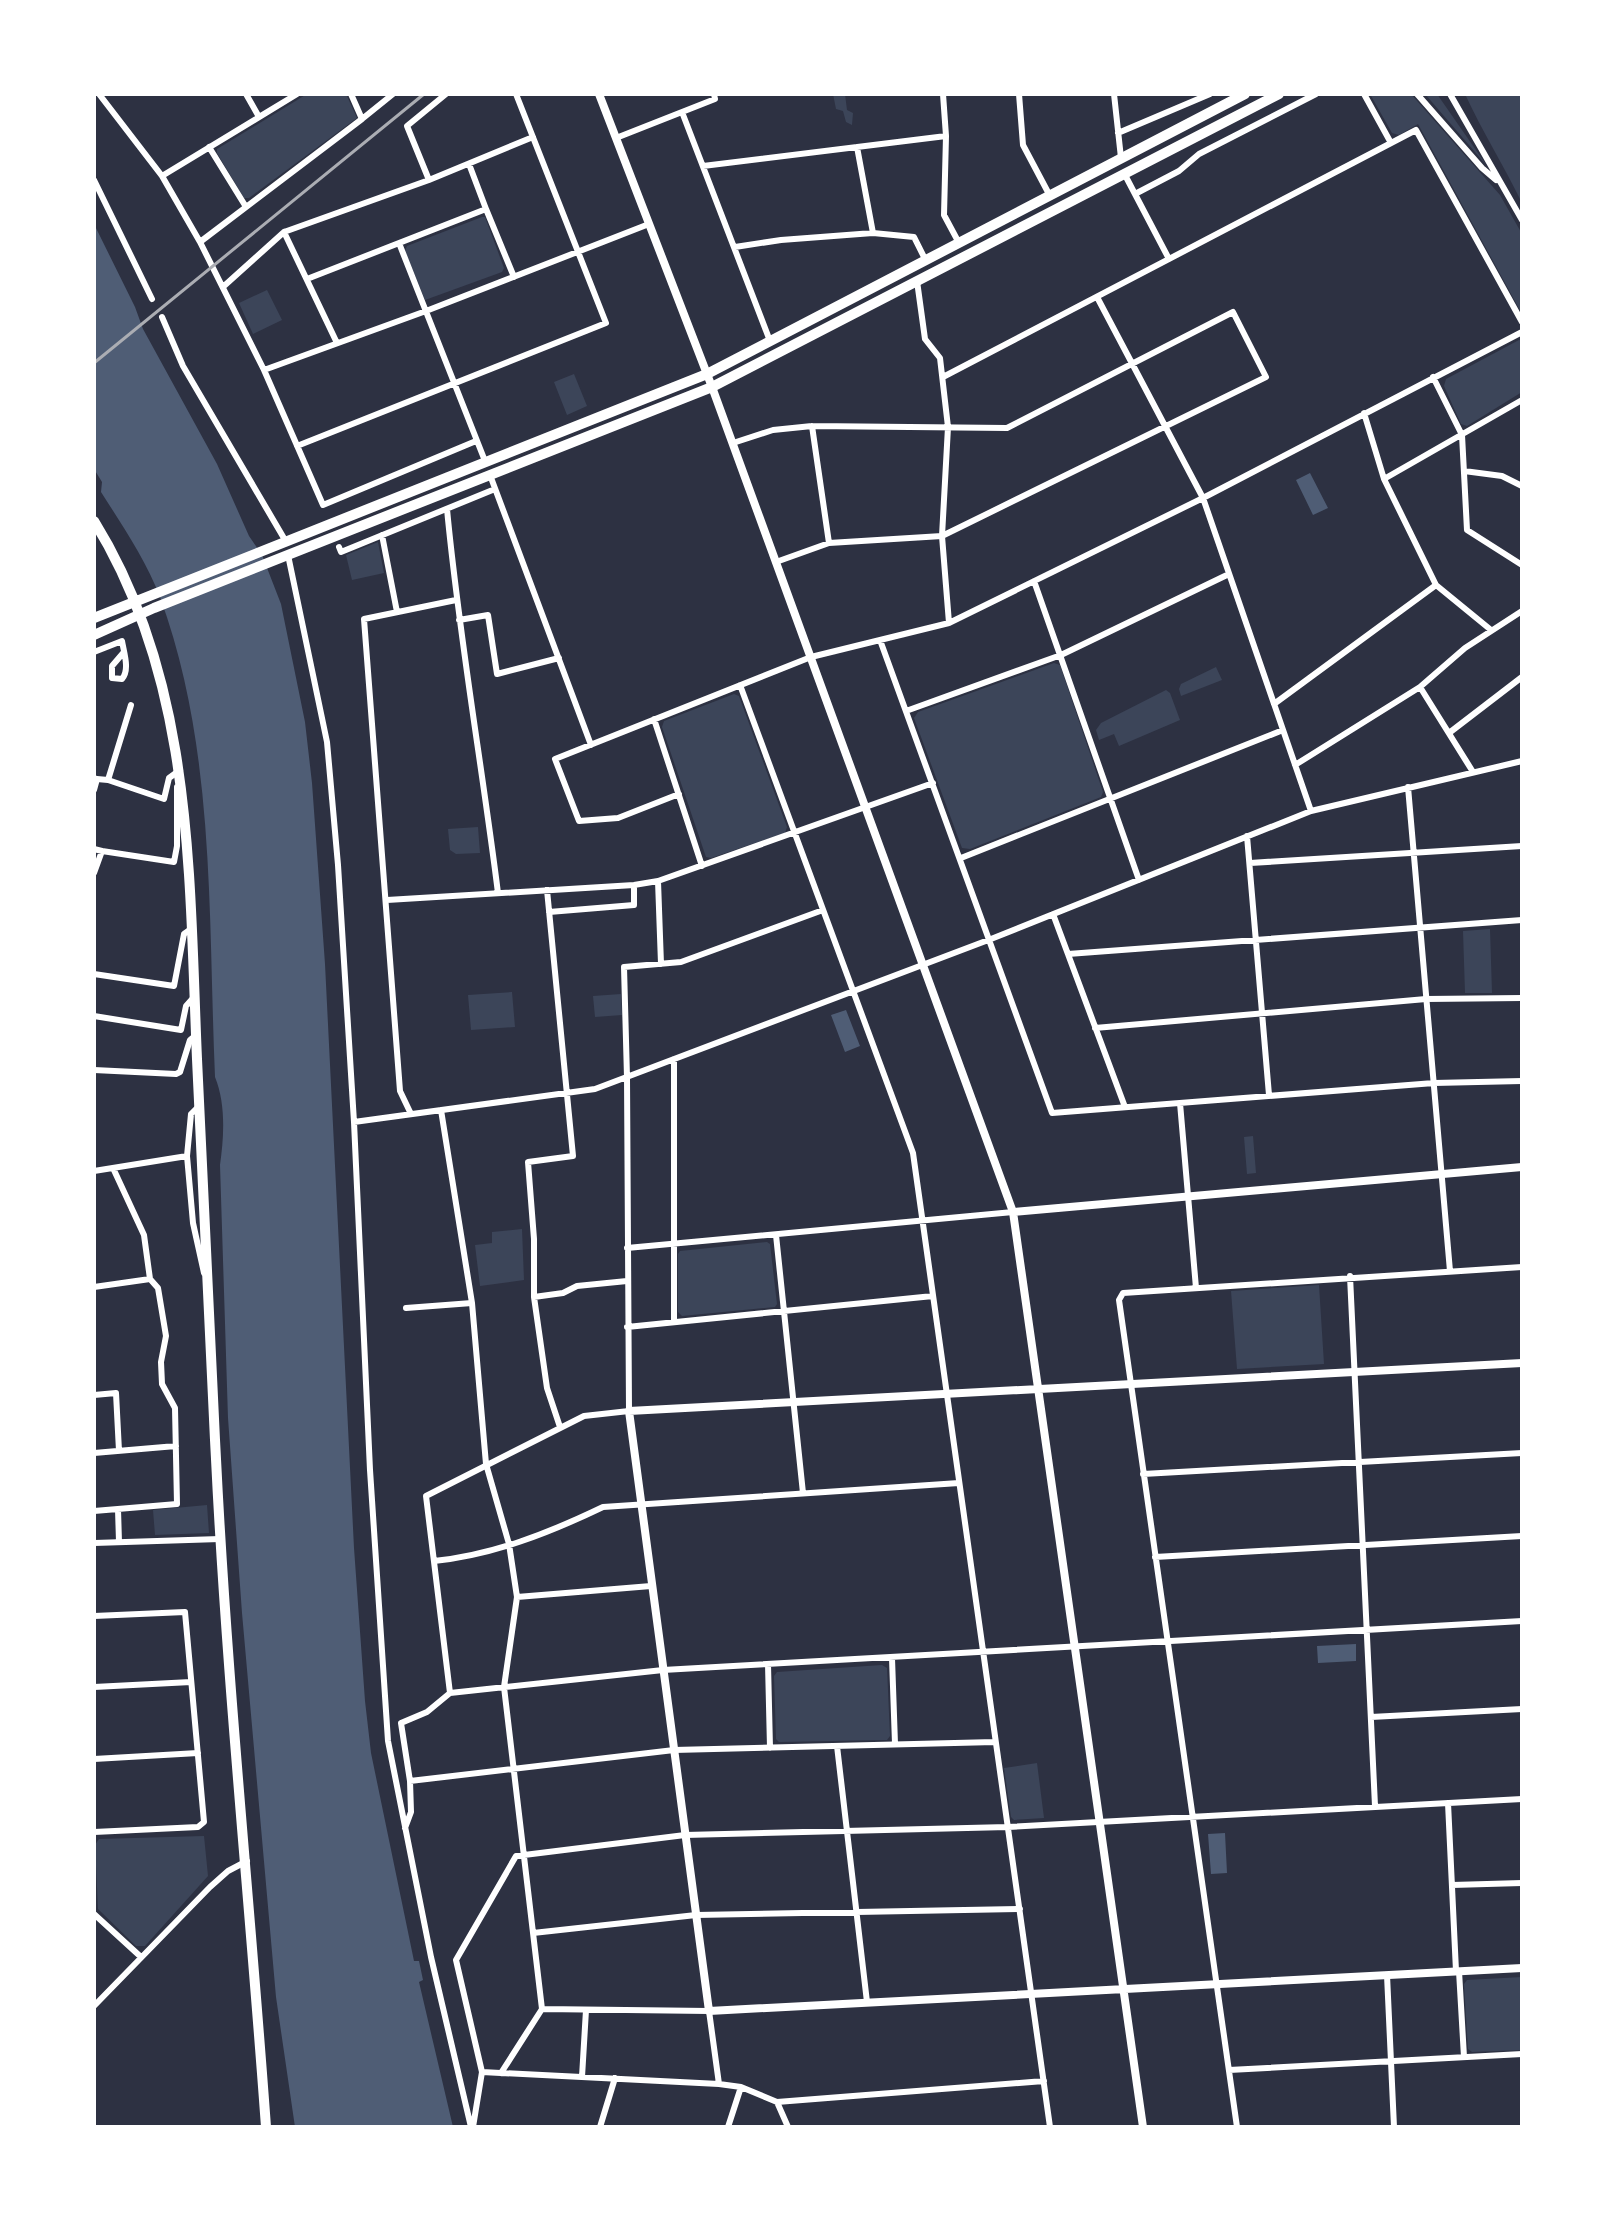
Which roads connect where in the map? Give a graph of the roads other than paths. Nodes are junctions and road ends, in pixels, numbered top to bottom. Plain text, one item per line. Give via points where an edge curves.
1 (99, 94) edge
2 (246, 94) edge
3 (297, 94) edge
4 (351, 94) edge
5 (393, 94) edge
6 (446, 94) edge
7 (516, 94) edge
8 (599, 94) edge
9 (714, 94) edge
10 (943, 94) edge
11 (1019, 94) edge
12 (1114, 94) edge
13 (1210, 94) edge
14 (1245, 94) edge
15 (1279, 94) edge
16 (1316, 94) edge
17 (1364, 94) edge
18 (1417, 94) edge
19 (1450, 94) edge
20 (682, 112) junction
21 (259, 117) junction
22 (362, 119) junction
23 (1118, 133) junction
24 (946, 136) junction
25 (533, 137) junction
26 (616, 138) junction
27 (1391, 143) junction
28 (209, 147) junction
29 (857, 147) junction
30 (1121, 158) junction
31 (469, 164) junction
32 (703, 166) junction
33 (1125, 175) junction
34 (162, 176) junction
35 (94, 180) edge
36 (429, 180) junction
37 (1499, 182) junction
38 (1135, 194) junction
39 (1050, 196) junction
40 (246, 207) junction
41 (486, 209) junction
42 (1522, 220) edge
43 (649, 224) junction
44 (284, 232) junction
45 (873, 233) junction
46 (200, 242) junction
47 (399, 243) junction
48 (959, 244) junction
49 (735, 247) junction
50 (578, 252) junction
51 (1169, 259) junction
52 (926, 261) junction
53 (514, 277) junction
54 (307, 279) junction
55 (917, 281) junction
56 (224, 286) junction
57 (1097, 297) junction
58 (152, 299) dead end
59 (426, 311) junction
60 (162, 317) dead end
61 (1522, 322) edge
62 (1522, 332) edge
63 (770, 341) junction
64 (337, 343) junction
65 (1133, 364) junction
66 (264, 370) junction
67 (707, 374) junction
68 (943, 377) junction
69 (1433, 377) junction
70 (454, 383) junction
71 (712, 387) junction
72 (1522, 400) edge
73 (1364, 413) junction
74 (812, 426) junction
75 (948, 427) junction
76 (1166, 428) junction
77 (1462, 435) junction
78 (476, 441) junction
79 (733, 443) junction
80 (297, 446) junction
81 (485, 461) junction
82 (1464, 471) junction
83 (490, 475) junction
84 (1384, 479) junction
85 (1521, 484) edge
86 (495, 489) junction
87 (1203, 498) junction
88 (447, 509) junction
89 (94, 521) edge
90 (382, 535) junction
91 (942, 536) junction
92 (285, 540) junction
93 (829, 543) junction
94 (339, 547) dead end
95 (288, 555) junction
96 (776, 562) junction
97 (1522, 565) edge
98 (1229, 574) junction
99 (1034, 581) junction
100 (1436, 585) junction
101 (456, 600) junction
102 (135, 602) junction
103 (1522, 611) edge
104 (397, 612) junction
105 (141, 616) junction
106 (94, 618) edge
107 (459, 620) junction
108 (949, 623) junction
109 (1491, 630) junction
110 (94, 635) edge
111 (880, 640) junction
112 (94, 652) edge
113 (124, 652) dead end
114 (1061, 655) junction
115 (811, 657) junction
116 (559, 658) junction
117 (1522, 677) edge
118 (740, 685) junction
119 (1420, 687) junction
120 (1274, 704) junction
121 (131, 705) dead end
122 (906, 711) junction
123 (654, 719) junction
124 (1283, 730) junction
125 (1449, 733) junction
126 (591, 745) junction
127 (1522, 761) edge
128 (1295, 765) junction
129 (180, 770) junction
130 (1473, 772) junction
131 (95, 779) edge
132 (108, 780) junction
133 (933, 783) junction
134 (1408, 787) junction
135 (94, 790) edge
136 (679, 794) junction
137 (1111, 798) junction
138 (866, 808) junction
139 (1311, 811) junction
140 (795, 834) junction
141 (1247, 836) junction
142 (1522, 846) edge
143 (98, 850) edge
144 (1414, 852) junction
145 (961, 858) junction
146 (1250, 863) junction
147 (702, 866) junction
148 (94, 873) edge
149 (1139, 880) junction
150 (658, 881) junction
151 (634, 885) junction
152 (547, 890) junction
153 (498, 893) junction
154 (387, 900) junction
155 (823, 910) junction
156 (549, 912) junction
157 (1053, 914) junction
158 (1522, 920) edge
159 (1420, 926) junction
160 (191, 929) junction
161 (991, 939) junction
162 (1256, 940) junction
163 (1068, 954) junction
164 (661, 964) junction
165 (923, 964) junction
166 (94, 974) edge
167 (852, 991) junction
168 (194, 996) junction
169 (1522, 998) edge
170 (1426, 999) junction
171 (1262, 1013) junction
172 (94, 1016) edge
173 (1095, 1028) junction
174 (196, 1035) junction
175 (674, 1059) junction
176 (94, 1070) edge
177 (627, 1077) junction
178 (1522, 1081) edge
179 (1434, 1083) junction
180 (567, 1092) junction
181 (1269, 1095) junction
182 (1180, 1103) junction
183 (199, 1106) junction
184 (1125, 1107) junction
185 (441, 1110) junction
186 (411, 1114) junction
187 (354, 1122) junction
188 (187, 1156) junction
189 (94, 1159) edge
190 (1522, 1167) edge
191 (113, 1168) junction
192 (96, 1170) edge
193 (1442, 1174) junction
194 (1187, 1195) junction
195 (1013, 1212) junction
196 (922, 1220) junction
197 (776, 1235) junction
198 (674, 1244) junction
199 (627, 1248) junction
200 (1522, 1267) edge
201 (1450, 1271) junction
202 (1350, 1276) junction
203 (206, 1277) junction
204 (150, 1279) junction
205 (627, 1281) junction
206 (94, 1287) edge
207 (1196, 1288) junction
208 (933, 1296) junction
209 (534, 1297) junction
210 (472, 1303) junction
211 (406, 1308) dead end
212 (785, 1311) junction
213 (674, 1322) junction
214 (627, 1327) junction
215 (1522, 1363) edge
216 (1355, 1373) junction
217 (1130, 1384) junction
218 (1038, 1389) junction
219 (947, 1393) junction
220 (94, 1395) edge
221 (794, 1402) junction
222 (629, 1411) junction
223 (560, 1427) junction
224 (176, 1446) junction
225 (119, 1451) junction
226 (94, 1453) edge
227 (1522, 1453) edge
228 (1359, 1461) junction
229 (486, 1464) junction
230 (1143, 1474) junction
231 (959, 1483) junction
232 (803, 1493) junction
233 (640, 1503) junction
234 (118, 1509) junction
235 (94, 1511) edge
236 (1522, 1536) edge
237 (220, 1539) junction
238 (119, 1542) junction
239 (94, 1543) edge
240 (509, 1544) junction
241 (1363, 1546) junction
242 (1155, 1557) junction
243 (434, 1561) junction
244 (651, 1586) junction
245 (517, 1597) junction
246 (94, 1616) edge
247 (1522, 1621) edge
248 (1367, 1631) junction
249 (1168, 1642) junction
250 (1075, 1648) junction
251 (983, 1652) junction
252 (892, 1658) junction
253 (768, 1664) junction
254 (663, 1670) junction
255 (191, 1682) junction
256 (94, 1687) edge
257 (504, 1687) junction
258 (450, 1693) junction
259 (1522, 1709) edge
260 (1371, 1717) junction
261 (995, 1742) junction
262 (895, 1744) junction
263 (837, 1746) junction
264 (770, 1748) junction
265 (674, 1750) junction
266 (198, 1753) junction
267 (94, 1759) edge
268 (513, 1769) junction
269 (410, 1781) junction
270 (1522, 1799) edge
271 (1448, 1803) junction
272 (1375, 1806) junction
273 (1192, 1815) junction
274 (1100, 1820) junction
275 (1008, 1827) junction
276 (404, 1831) junction
277 (847, 1831) junction
278 (94, 1832) edge
279 (685, 1835) junction
280 (524, 1855) junction
281 (247, 1861) junction
282 (1522, 1883) edge
283 (1452, 1885) junction
284 (1020, 1909) junction
285 (857, 1912) junction
286 (94, 1914) edge
287 (696, 1915) junction
288 (533, 1933) junction
289 (141, 1957) junction
290 (1522, 1968) edge
291 (1458, 1971) junction
292 (1387, 1975) junction
293 (1216, 1984) junction
294 (1124, 1989) junction
295 (1032, 1993) junction
296 (867, 2002) junction
297 (94, 2006) edge
298 (542, 2009) junction
299 (586, 2010) junction
300 (709, 2011) junction
301 (1522, 2054) edge
302 (1464, 2057) junction
303 (1391, 2061) junction
304 (1229, 2070) junction
305 (482, 2072) junction
306 (501, 2073) junction
307 (582, 2077) junction
308 (615, 2078) junction
309 (1044, 2081) junction
310 (719, 2084) junction
311 (741, 2087) junction
312 (777, 2102) junction
313 (266, 2127) edge
314 (472, 2127) edge
315 (600, 2127) edge
316 (728, 2127) edge
317 (788, 2127) edge
318 (1050, 2127) edge
319 (1143, 2127) edge
320 (1237, 2127) edge
321 (1394, 2127) edge

1 - 34 street
2 - 21 street
3 - 21 street
4 - 22 street
5 - 22 street
6 - 36 street via 407,126
7 - 25 street
8 - 26 street
9 - 20 street via 715,99
10 - 24 street
11 - 39 street via 1023,145
12 - 23 street
13 - 23 street
14 - 30 main road
15 - 33 main road
16 - 38 street via 1199,154
17 - 27 street
18 - 37 street
19 - 37 street
20 - 26 street
20 - 32 street
21 - 28 street
22 - 40 street
23 - 30 street
24 - 29 street
24 - 48 street via 944,215
25 - 31 street
25 - 50 street
26 - 43 street
27 - 51 street
27 - 61 street via 1416,130
28 - 34 street
28 - 40 street
29 - 32 street
29 - 45 street
30 - 39 main road
31 - 36 street
31 - 41 street
32 - 49 street
33 - 38 street
33 - 55 main road
34 - 46 street
35 - 58 street
36 - 44 street
37 - 42 street
38 - 51 street
39 - 48 main road
40 - 46 street
41 - 47 street
41 - 53 street
43 - 50 street
43 - 67 street
44 - 54 street
44 - 56 street
45 - 49 street
45 - 52 street via 914,237
46 - 56 street
47 - 54 street
47 - 59 street
48 - 52 main road
49 - 63 street
50 - 53 street
50 - 70 street via 606,323
51 - 57 street
52 - 63 main road
53 - 59 street
54 - 64 street
55 - 68 street via 925,339 940,358
55 - 71 main road
56 - 66 street
57 - 65 street
57 - 68 street
59 - 64 street
59 - 70 street
60 - 92 street via 183,366
62 - 69 street
63 - 67 main road
64 - 66 street
65 - 75 street via 1007,428
65 - 76 street
65 - 76 street via 1233,312 1266,377
66 - 80 street
67 - 71 street
67 - 81 main road
68 - 75 street
69 - 73 street
69 - 77 street
70 - 78 street
70 - 80 street
71 - 79 street
71 - 83 main road
72 - 77 street
73 - 84 street
73 - 87 street
74 - 75 street
74 - 79 street via 773,430
74 - 93 street
75 - 91 street
76 - 87 street
76 - 91 street
77 - 82 street
77 - 84 street
78 - 80 street via 324,507
78 - 81 street
79 - 96 street
81 - 92 main road
82 - 85 street
82 - 97 street via 1467,530
83 - 86 street
83 - 95 main road
84 - 100 street
86 - 88 street
86 - 116 street
87 - 98 street
87 - 99 street
88 - 90 street
88 - 101 street
89 - 102 main road
90 - 94 street via 341,552
90 - 104 street
91 - 93 street
91 - 108 street
92 - 102 main road
93 - 96 street
95 - 105 main road
95 - 187 street via 327,742
96 - 115 street
98 - 114 street
98 - 120 street
99 - 108 street
99 - 114 street
100 - 109 street
100 - 120 street
101 - 104 street
101 - 107 street
102 - 105 main road
102 - 106 main road
103 - 109 street
104 - 154 street via 364,619
105 - 110 main road
105 - 129 main road
107 - 116 street via 488,615 497,674
107 - 153 street
108 - 111 street
109 - 119 street
111 - 115 street
111 - 122 street
112 - 113 street via 122,641
114 - 122 street
114 - 137 street
115 - 118 street
115 - 138 street
116 - 126 street
117 - 125 street
118 - 123 street
118 - 140 street
119 - 125 street
119 - 128 street
120 - 124 street
121 - 132 street
122 - 133 street
123 - 126 street
123 - 136 street
124 - 128 street
124 - 137 street
125 - 130 street
126 - 136 street via 555,759 579,821 618,818
127 - 130 street
128 - 139 street
129 - 132 street via 169,778 164,799
129 - 143 street via 174,862
129 - 160 main road
130 - 134 street
131 - 132 street
131 - 135 street
133 - 138 street
133 - 145 street
134 - 139 street
134 - 144 street
136 - 147 street
137 - 145 street
137 - 149 street
138 - 140 street
138 - 165 street
139 - 141 street
140 - 147 street
140 - 155 street
141 - 146 street
141 - 149 street
142 - 144 street
143 - 148 street
144 - 146 street
144 - 159 street
145 - 161 street
146 - 162 street
147 - 150 street
149 - 157 street
150 - 151 street
150 - 164 street
151 - 152 street
151 - 156 street via 634,905
152 - 153 street
152 - 156 street
153 - 154 street
154 - 186 street via 400,1091
155 - 164 street via 681,962
155 - 167 street
156 - 180 street
157 - 161 street
157 - 163 street
158 - 159 street
159 - 162 street
159 - 170 street
160 - 166 street via 184,934 174,986
160 - 168 main road
161 - 165 street
161 - 184 street via 1052,1113
162 - 163 street
162 - 171 street
163 - 173 street
164 - 177 street via 624,967
165 - 167 street
165 - 195 street
167 - 175 street
167 - 196 street via 913,1153
168 - 172 street via 181,1030
168 - 174 main road
169 - 170 street
170 - 171 street
170 - 179 street
171 - 173 street
171 - 181 street
173 - 184 street
174 - 176 street via 176,1074
174 - 183 main road
175 - 177 street
175 - 198 street
177 - 180 street
177 - 199 street
178 - 179 street
179 - 181 street
179 - 193 street
180 - 185 street
180 - 209 street via 573,1156 528,1162
181 - 182 street
182 - 184 street
182 - 194 street
183 - 188 street via 191,1114
183 - 203 main road
185 - 186 street
185 - 210 street
186 - 187 street
187 - 276 street via 388,1741
188 - 191 street
188 - 203 street via 193,1223
189 - 192 street
190 - 193 street
191 - 192 street
191 - 204 street via 144,1235
193 - 194 street
193 - 201 street
194 - 195 street
194 - 207 street
195 - 196 street
195 - 218 street
196 - 197 street
196 - 208 street
197 - 198 street
197 - 212 street
198 - 199 street
198 - 213 street
199 - 205 street
200 - 201 street
201 - 202 street
202 - 207 street
202 - 216 street
203 - 237 main road
204 - 206 street
204 - 224 street via 158,1288 166,1336 162,1384 175,1408
205 - 209 street
205 - 214 street
207 - 217 street via 1123,1293 1119,1300
208 - 212 street
208 - 219 street
209 - 223 street via 547,1388
210 - 211 street
210 - 229 street
212 - 213 street
212 - 221 street
213 - 214 street
214 - 222 street
215 - 216 street
216 - 217 street
216 - 228 street
217 - 218 street
217 - 230 street
218 - 219 street
218 - 250 street
219 - 221 street
219 - 231 street
220 - 225 street via 116,1393
221 - 222 street
221 - 232 street
222 - 223 street via 584,1416
222 - 233 street
223 - 229 street
224 - 225 street
224 - 234 street via 177,1504
225 - 226 street
227 - 228 street
228 - 230 street
228 - 241 street
229 - 240 street
229 - 243 street via 426,1496
230 - 242 street
231 - 232 street
231 - 251 street
232 - 233 street
233 - 240 street via 603,1507
233 - 244 street
234 - 235 street
234 - 238 street
236 - 241 street
237 - 238 street
237 - 281 main road
238 - 239 street
240 - 243 street via 469,1558
240 - 245 street
241 - 242 street
241 - 248 street
242 - 249 street
243 - 258 street
244 - 245 street
244 - 254 street
245 - 257 street
246 - 255 street via 185,1612
247 - 248 street
248 - 249 street
248 - 260 street
249 - 250 street
249 - 273 street
250 - 251 street
250 - 274 street
251 - 252 street
251 - 261 street
252 - 253 street
252 - 262 street
253 - 254 street
253 - 264 street
254 - 257 street
254 - 265 street
255 - 256 street
255 - 266 street
257 - 258 street
257 - 268 street
258 - 269 street via 427,1712 401,1723
259 - 260 street
260 - 272 street
261 - 262 street
261 - 275 street
262 - 263 street
263 - 264 street
263 - 277 street
264 - 265 street
265 - 268 street
265 - 279 street
266 - 267 street
266 - 278 street via 204,1822 198,1827
268 - 269 street
268 - 280 street
269 - 276 street via 411,1812
270 - 271 street
271 - 272 street
271 - 283 street
272 - 273 street
273 - 274 street
273 - 293 street
274 - 275 street
274 - 294 street
275 - 277 street
275 - 284 street
276 - 314 street
277 - 279 street
277 - 285 street
279 - 280 street
279 - 287 street
280 - 288 street
280 - 305 street via 516,1856 456,1960
281 - 289 street via 228,1871
281 - 313 main road
282 - 283 street
283 - 291 street
284 - 285 street
284 - 295 street
285 - 287 street
285 - 296 street
286 - 289 street
287 - 288 street
287 - 300 street
288 - 298 street
289 - 297 street
290 - 291 street
291 - 292 street
291 - 302 street
292 - 293 street
292 - 303 street
293 - 294 street
293 - 304 street
294 - 295 street
294 - 319 street
295 - 296 street
295 - 309 street
296 - 300 street
298 - 299 street
298 - 306 street
299 - 300 street
299 - 307 street
300 - 310 street
301 - 302 street
302 - 303 street
303 - 304 street
303 - 321 street
304 - 320 street
305 - 306 street
305 - 314 street
306 - 307 street
307 - 308 street
308 - 310 street
308 - 315 street
309 - 312 street
309 - 318 street
310 - 311 street
311 - 312 street
311 - 316 street
312 - 317 street

